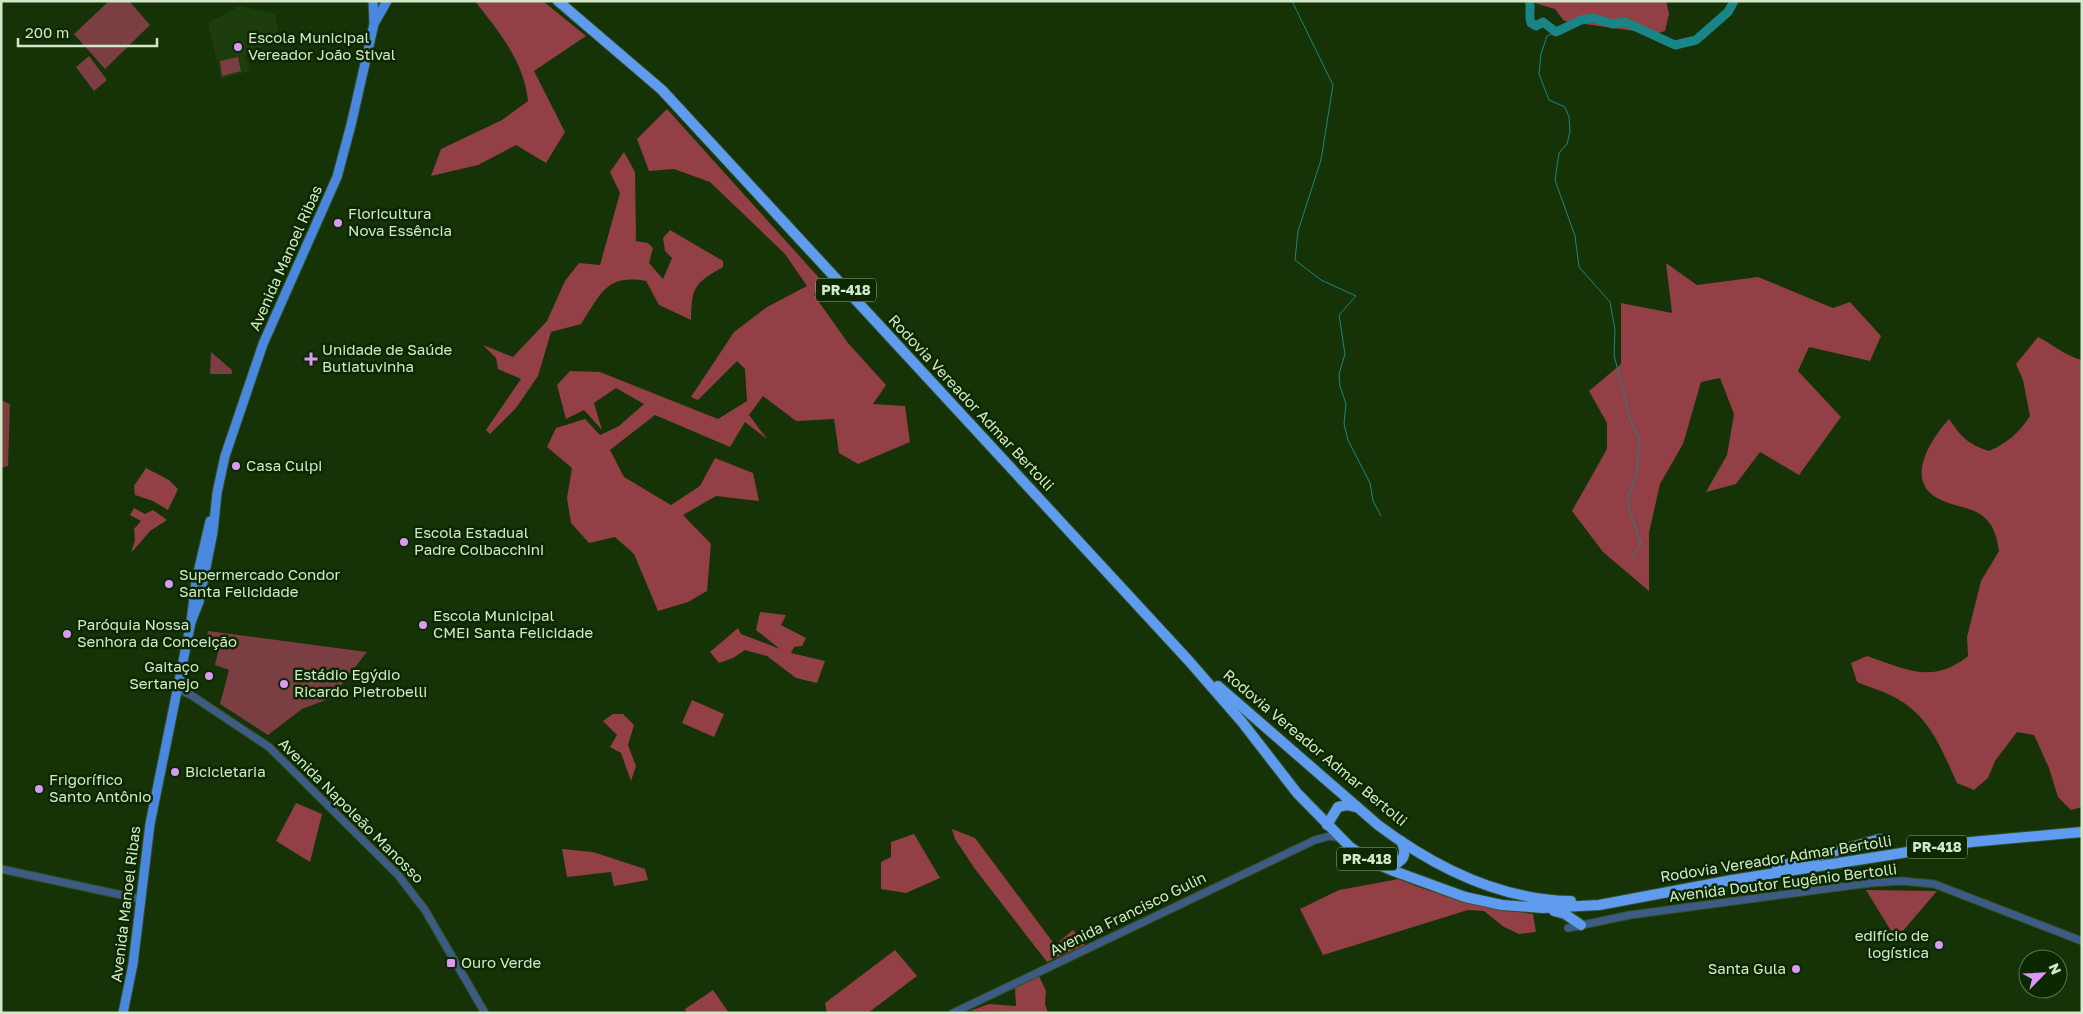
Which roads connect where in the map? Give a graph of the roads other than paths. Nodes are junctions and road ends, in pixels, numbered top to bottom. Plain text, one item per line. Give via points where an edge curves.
1 (373, 1) edge
2 (387, 1) edge
3 (558, 1) edge
4 (374, 24) junction
5 (216, 500) junction
6 (206, 538) junction
7 (207, 562) junction
8 (191, 622) junction
9 (1189, 661) junction
10 (177, 689) junction
11 (1359, 809) junction
12 (1327, 825) junction
13 (2082, 832) edge
14 (1340, 838) junction
15 (1880, 839) dead end
16 (1315, 840) junction
17 (1401, 841) junction
18 (1381, 866) junction
19 (1, 869) edge
20 (1732, 880) junction
21 (140, 899) junction
22 (1625, 900) junction
23 (1543, 908) junction
24 (1568, 916) junction
25 (1581, 925) junction
26 (1568, 928) joint
27 (2082, 941) edge
28 (123, 1013) edge
29 (485, 1013) edge
30 (953, 1013) edge

1 - 4 main road, Avenida Manoel Ribas
2 - 4 main road, Avenida Manoel Ribas
3 - 9 highway, Rodovia Vereador Admar Bertolli / PR-418 via 662,90
4 - 5 main road, Avenida Manoel Ribas via 337,176 260,350 225,456
5 - 6 main road, Avenida Manoel Ribas
5 - 7 main road, Avenida Manoel Ribas
6 - 7 main road
6 - 8 main road, Avenida Manoel Ribas via 194,590
7 - 8 main road, Avenida Manoel Ribas
8 - 10 main road, Avenida Manoel Ribas
9 - 11 highway, Rodovia Vereador Admar Bertolli / PR-418
9 - 12 highway, Rodovia Vereador Admar Bertolli / PR-418
10 - 21 main road, Avenida Manoel Ribas via 150,824
10 - 29 street, Avenida Napoleão Manosso via 269,747 398,875 420,902
11 - 12 highway via 1347,805 1338,807
11 - 17 highway, Rodovia Vereador Admar Bertolli / PR-418
12 - 14 highway, Rodovia Vereador Admar Bertolli / PR-418
12 - 16 street, Avenida Francisco Gulin
13 - 20 highway, Rodovia Vereador Admar Bertolli / PR-418 via 1991,839
14 - 16 street, Avenida Francisco Gulin via 1330,836
14 - 18 highway, Rodovia Vereador Admar Bertolli / PR-418
15 - 20 highway
16 - 30 street, Avenida Francisco Gulin
17 - 18 highway via 1405,854 1402,861
17 - 22 highway, Rodovia Vereador Admar Bertolli / PR-418 via 1468,878 1520,896 1568,901
18 - 23 highway, Rodovia Vereador Admar Bertolli / PR-418 via 1476,900 1513,907
19 - 21 street
20 - 22 highway, Rodovia Vereador Admar Bertolli / PR-418
21 - 28 main road, Avenida Manoel Ribas via 132,972
22 - 23 highway, Rodovia Vereador Admar Bertolli / PR-418
23 - 24 highway
24 - 25 highway
24 - 26 highway
25 - 26 street, Avenida Doutor Eugênio Bertolli
25 - 27 street, Avenida Doutor Eugênio Bertolli via 1630,915 1836,888 1908,882 1941,886

